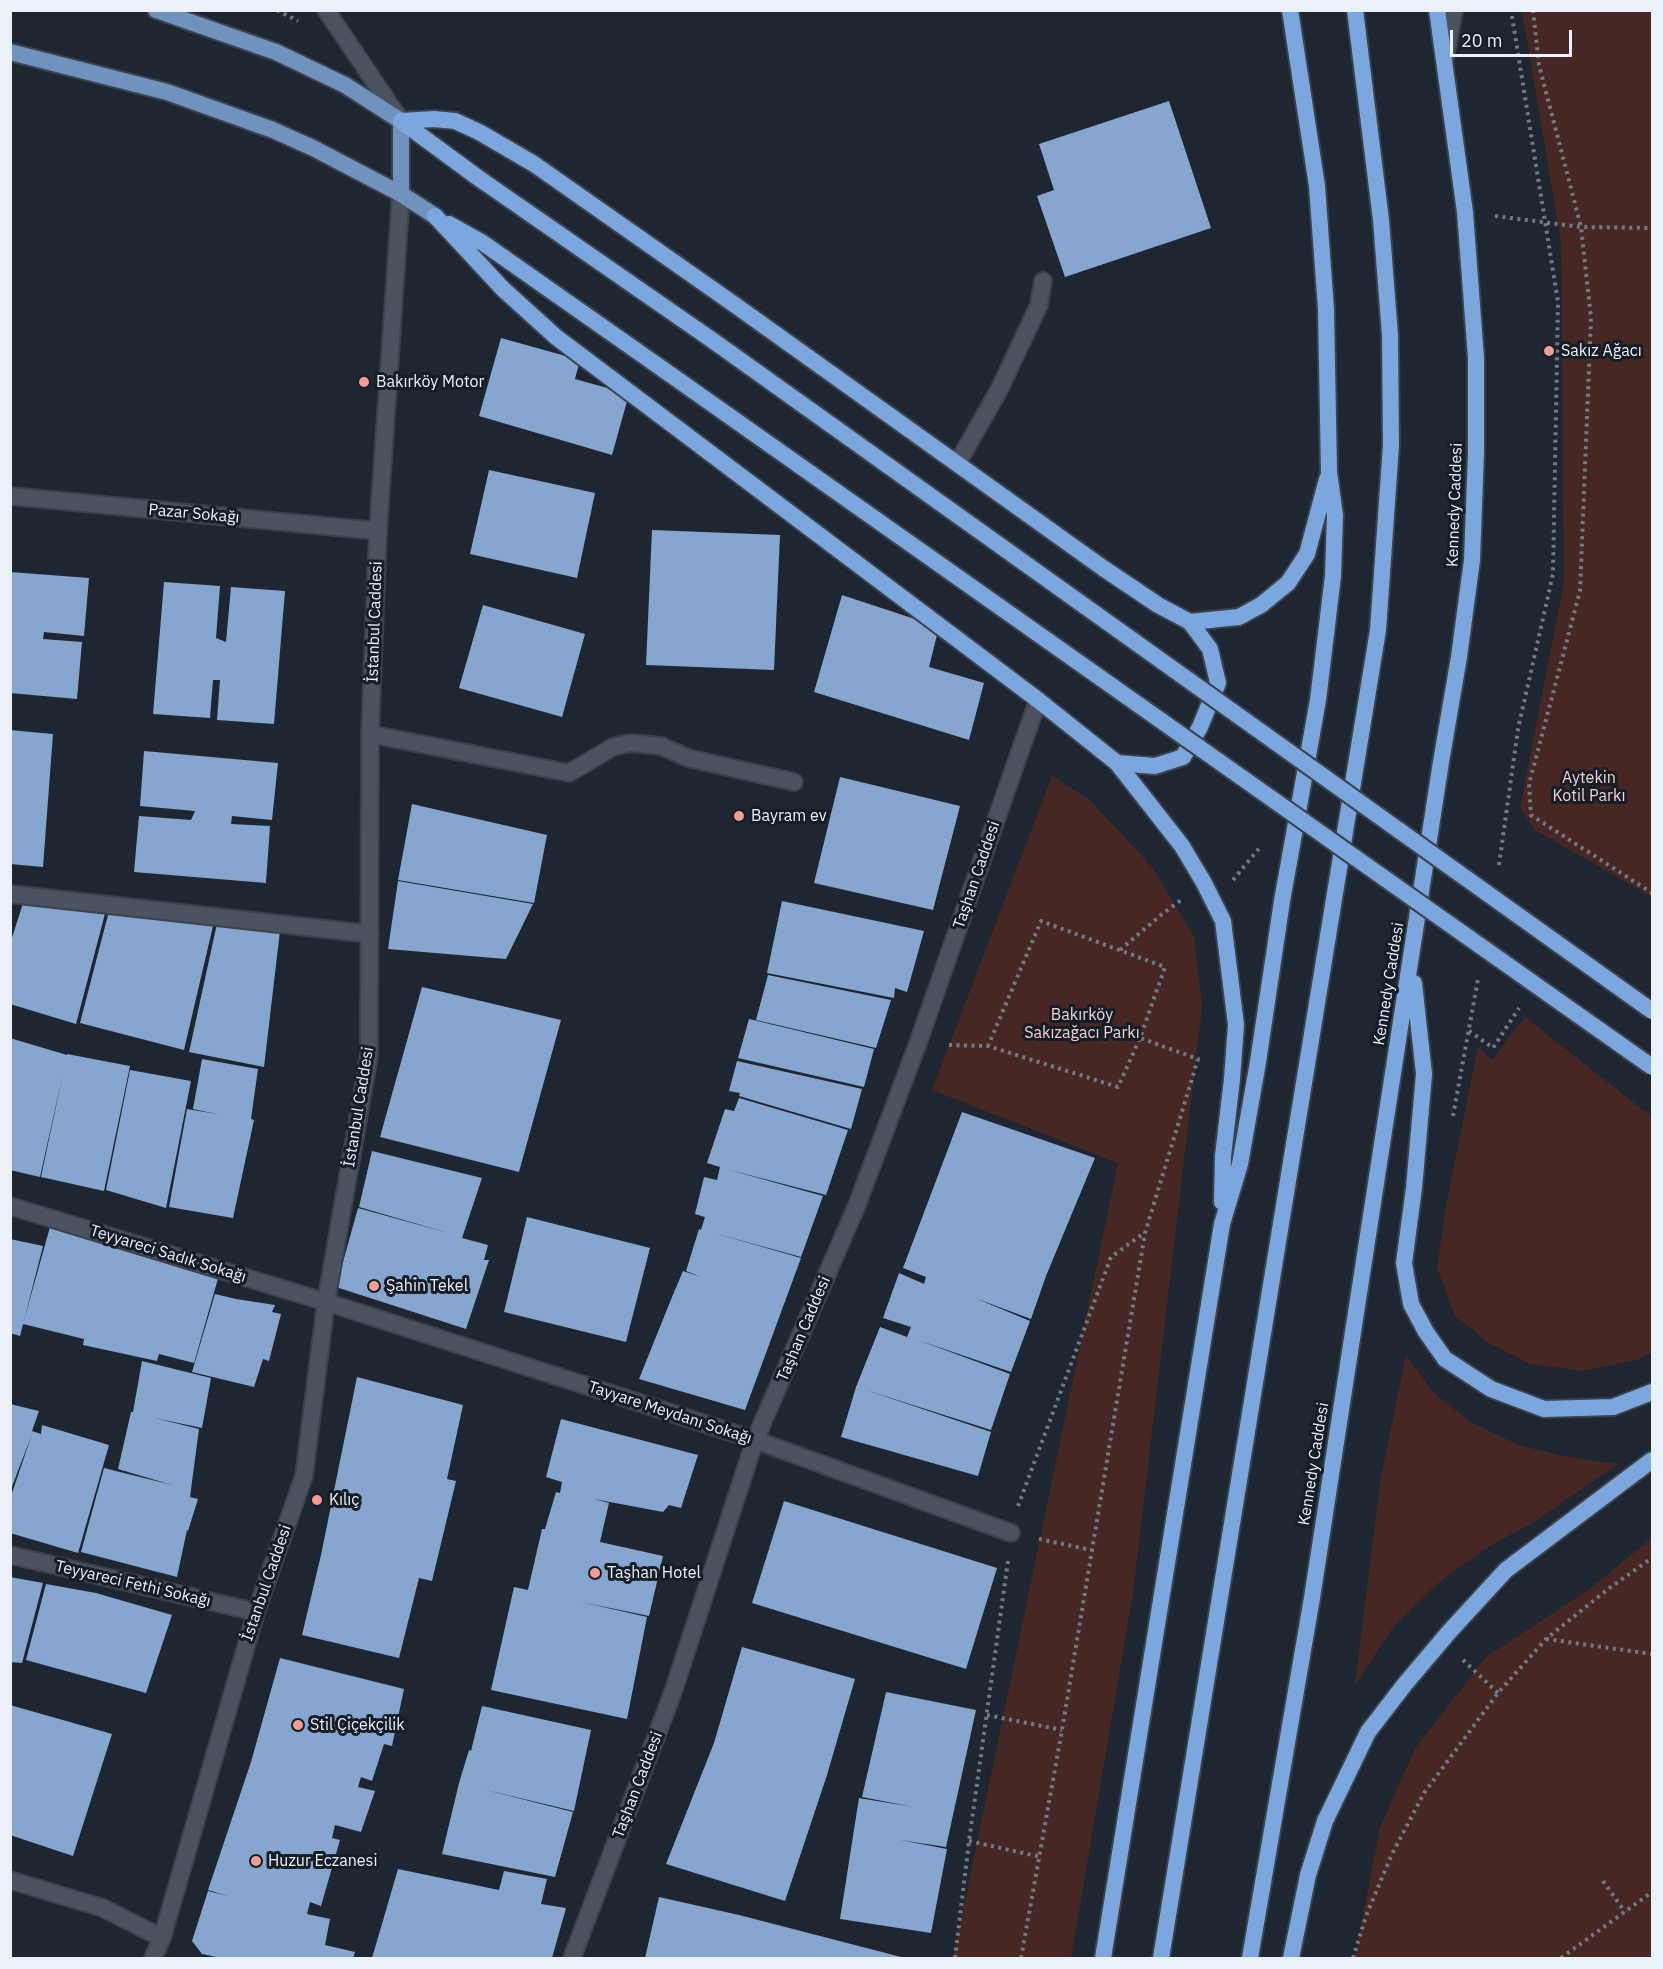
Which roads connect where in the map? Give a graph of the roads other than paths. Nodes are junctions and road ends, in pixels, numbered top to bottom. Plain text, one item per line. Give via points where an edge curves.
1 (156, 10) edge
2 (326, 10) edge
3 (1290, 10) edge
4 (1355, 10) edge
5 (1437, 10) edge
6 (1454, 10) edge
7 (10, 52) edge
8 (1444, 65) junction
9 (401, 121) junction
10 (401, 194) junction
11 (435, 216) junction
12 (1043, 281) dead end
13 (957, 464) junction
14 (1329, 472) junction
15 (10, 496) edge
16 (378, 531) junction
17 (1190, 622) junction
18 (1038, 700) junction
19 (370, 734) junction
20 (1117, 763) junction
21 (794, 782) dead end
22 (10, 894) edge
23 (370, 934) junction
24 (1412, 959) junction
25 (1653, 1011) edge
26 (1653, 1067) edge
27 (10, 1206) edge
28 (1222, 1224) junction
29 (326, 1302) junction
30 (1653, 1392) edge
31 (755, 1440) junction
32 (1653, 1460) edge
33 (1011, 1533) road end
34 (10, 1555) edge
35 (256, 1612) junction
36 (10, 1880) edge
37 (162, 1938) junction
38 (153, 1959) edge
39 (572, 1959) edge
40 (1103, 1959) edge
41 (1161, 1959) edge
42 (1250, 1959) edge
43 (1291, 1959) edge

1 - 9 main road via 276,52 345,86
2 - 9 street
3 - 14 highway via 1317,186 1326,309
4 - 41 highway via 1381,220 1390,335 1391,445 1378,630
5 - 8 highway, Kennedy Caddesi
6 - 8 street
7 - 10 main road via 167,92 262,126
8 - 24 highway, Kennedy Caddesi via 1465,212 1476,357 1476,453 1472,560
9 - 10 main road
9 - 13 highway via 455,121 534,164
9 - 25 highway, bridge
10 - 11 main road
10 - 16 street, İstanbul Caddesi
11 - 18 highway via 503,289 556,337
11 - 26 highway, bridge via 483,243
12 - 13 street via 1039,305 999,390
13 - 17 highway via 1102,568
14 - 17 highway via 1307,554 1288,583 1239,617
14 - 28 highway via 1335,515 1333,576 1318,700 1242,1153
15 - 16 street, Pazar Sokağı
16 - 19 street, İstanbul Caddesi
17 - 20 highway via 1210,649 1218,682 1200,727 1183,757 1155,766
18 - 20 highway
18 - 31 street, Taşhan Caddesi via 857,1205
19 - 21 street via 569,773 613,747 630,743 661,746 688,758
19 - 23 street, İstanbul Caddesi
20 - 28 highway via 1182,846 1223,921 1236,1025 1223,1156
22 - 23 street
23 - 29 street, İstanbul Caddesi via 369,1056
24 - 30 highway via 1424,1074 1404,1263 1411,1304 1426,1332 1445,1359 1491,1389 1544,1409 1612,1407
24 - 42 highway, Kennedy Caddesi via 1312,1598
27 - 29 street, Teyyareci Sadık Sokağı
28 - 40 highway
29 - 31 street, Tayyare Meydanı Sokağı
29 - 35 street, İstanbul Caddesi via 304,1476
31 - 33 street, Tayyare Meydanı Sokağı
31 - 39 street, Taşhan Caddesi via 673,1692
32 - 43 highway via 1506,1570 1441,1640 1368,1732 1325,1821 1308,1875
34 - 35 street, Teyyareci Fethi Sokağı
35 - 37 street, İstanbul Caddesi
36 - 37 street via 103,1908
37 - 38 street, İstanbul Caddesi

